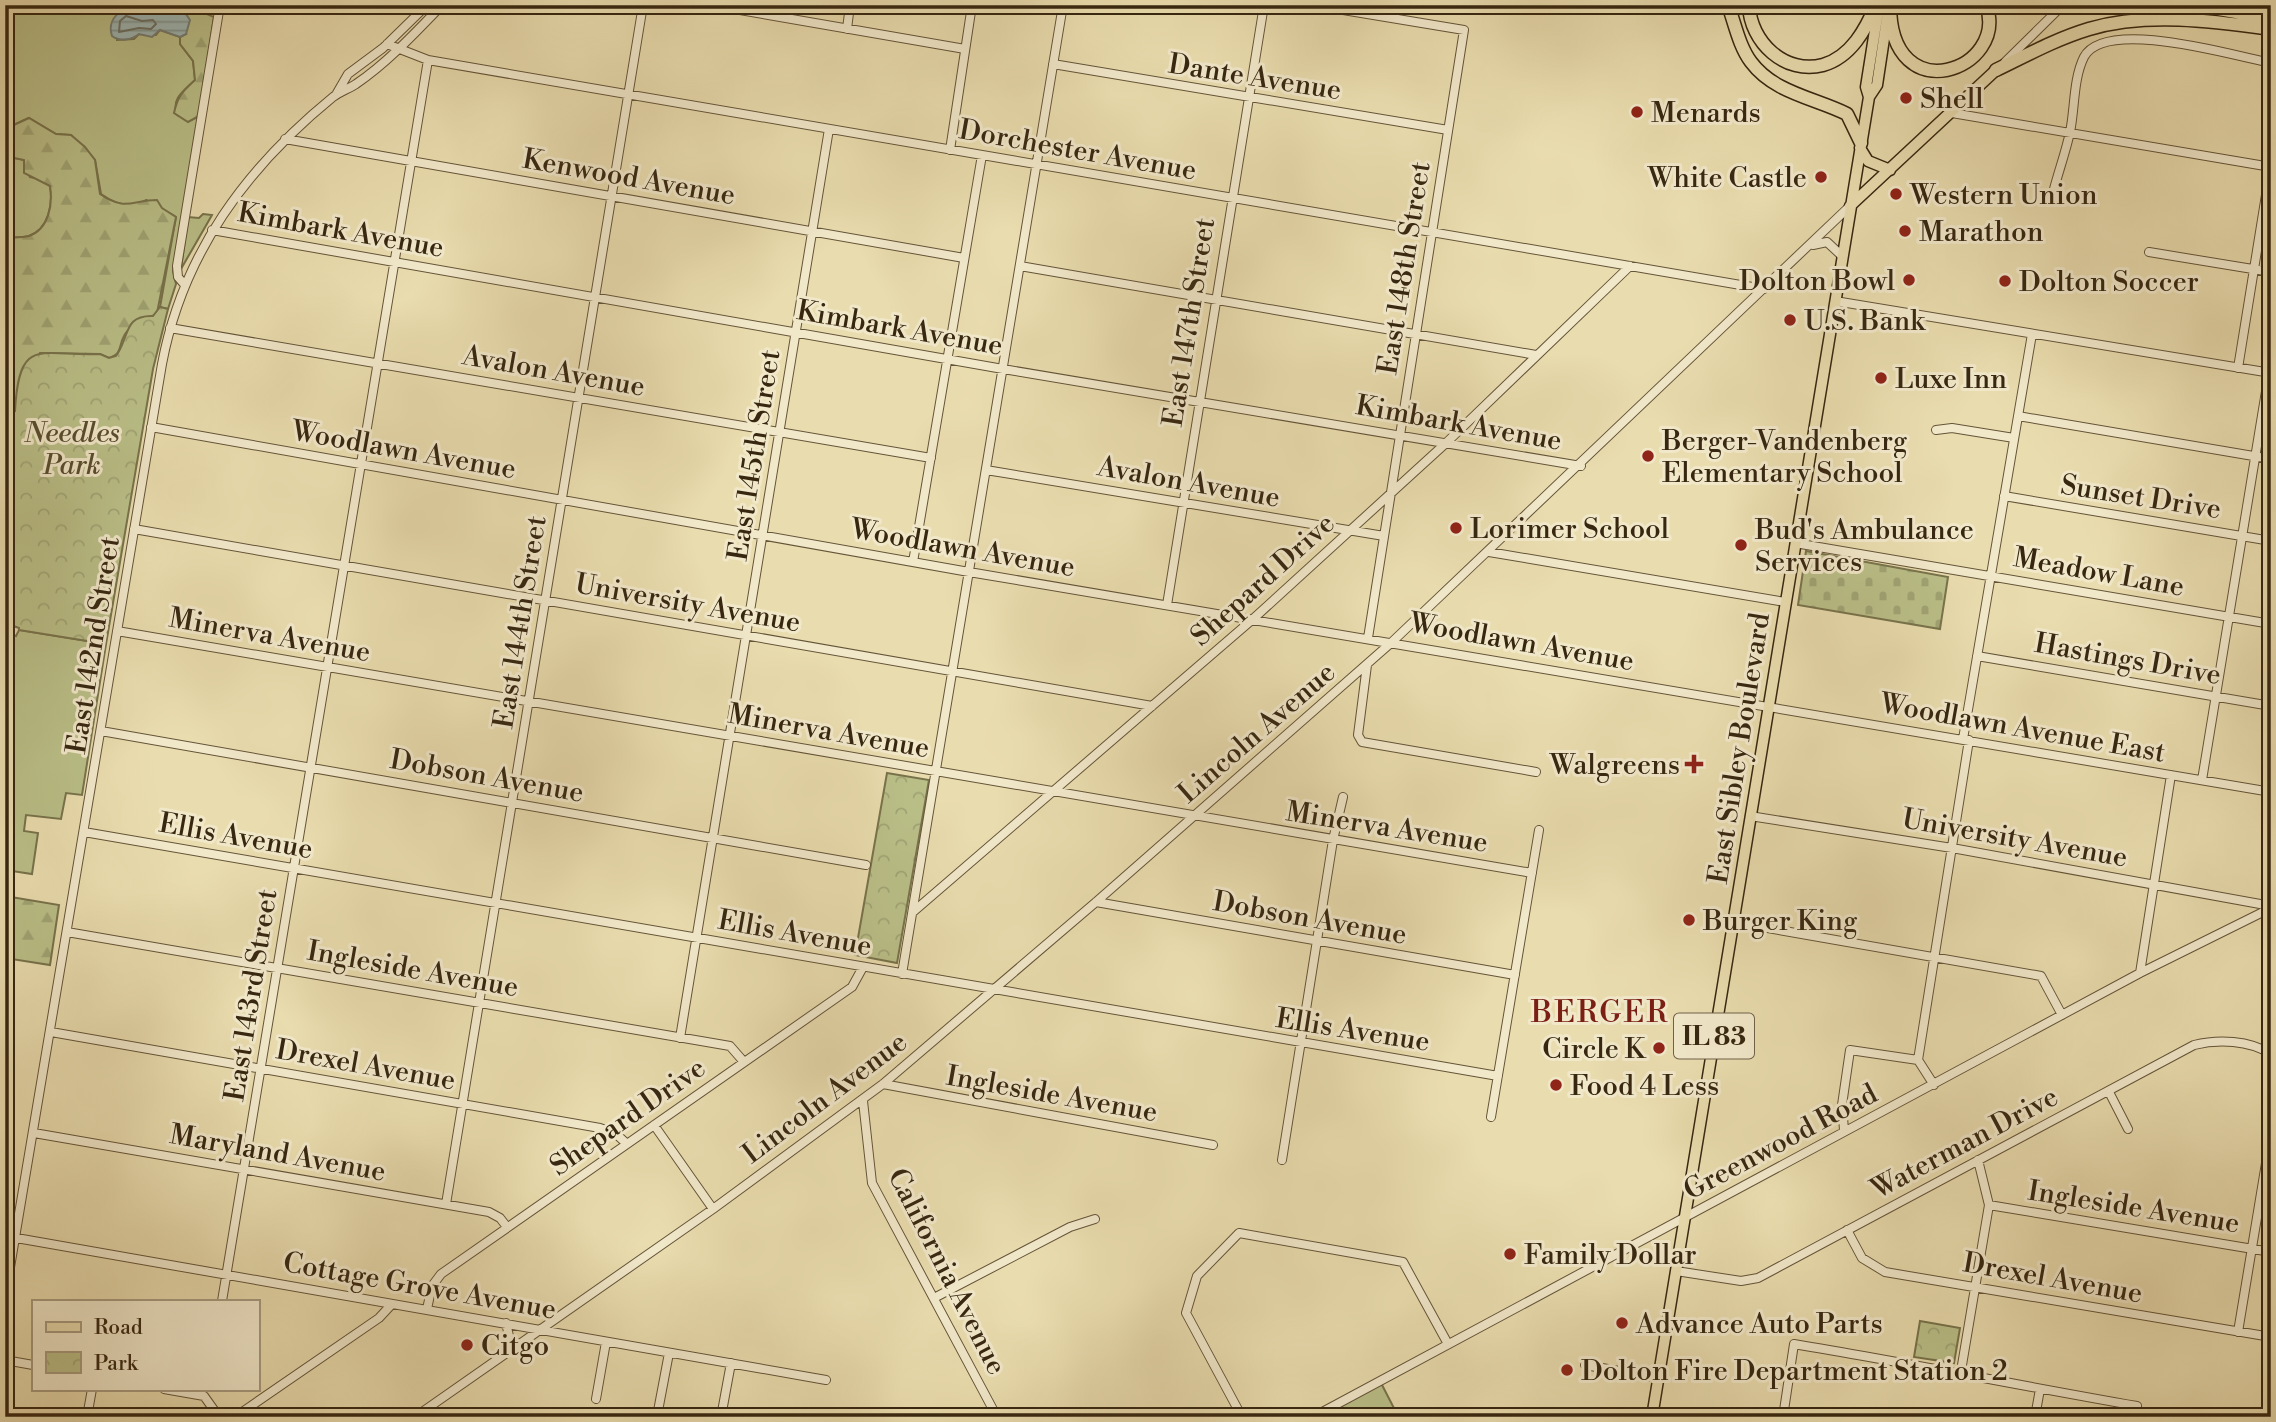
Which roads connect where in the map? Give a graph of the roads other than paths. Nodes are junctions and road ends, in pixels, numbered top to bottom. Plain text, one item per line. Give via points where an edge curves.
1 (220, 5) edge
2 (427, 5) edge
3 (442, 5) edge
4 (643, 5) edge
5 (711, 5) edge
6 (850, 5) edge
7 (972, 5) edge
8 (1063, 5) edge
9 (1264, 5) edge
10 (1313, 5) edge
11 (1728, 5) edge
12 (1749, 5) edge
13 (1878, 5) edge
14 (1890, 5) edge
15 (1986, 5) edge
16 (2195, 5) edge
17 (2061, 7) edge
18 (2271, 18) edge
19 (846, 29) junction
20 (2271, 29) edge
21 (387, 44) junction
22 (398, 49) junction
23 (965, 49) junction
24 (428, 60) junction
25 (2271, 63) edge
26 (1053, 64) junction
27 (1996, 71) junction
28 (629, 94) junction
29 (335, 95) junction
30 (1869, 97) junction
31 (1248, 98) junction
32 (1952, 113) junction
33 (830, 129) junction
34 (1448, 130) junction
35 (2070, 133) junction
36 (285, 139) junction
37 (1861, 145) junction
38 (950, 150) junction
39 (982, 155) junction
40 (411, 161) junction
41 (1037, 164) junction
42 (2271, 166) edge
43 (1890, 170) junction
44 (2054, 189) dead end
45 (612, 196) junction
46 (1232, 200) junction
47 (1850, 206) junction
48 (212, 230) junction
49 (813, 232) junction
50 (1432, 233) junction
51 (1810, 246) junction
52 (2149, 251) dead end
53 (1842, 256) junction
54 (964, 258) junction
55 (395, 261) junction
56 (1020, 267) junction
57 (1630, 267) junction
58 (2253, 269) junction
59 (2271, 272) edge
60 (184, 284) junction
61 (1764, 289) junction
62 (596, 295) junction
63 (1215, 301) junction
64 (1835, 301) junction
65 (170, 328) junction
66 (796, 331) junction
67 (2032, 334) junction
68 (1416, 335) junction
69 (1536, 355) junction
70 (947, 359) junction
71 (378, 362) junction
72 (2238, 368) junction
73 (1003, 369) junction
74 (2270, 373) edge
75 (579, 398) junction
76 (1199, 402) junction
77 (2018, 416) junction
78 (151, 427) junction
79 (1936, 430) dead end
80 (779, 432) junction
81 (1400, 436) junction
82 (2014, 438) junction
83 (1446, 443) junction
84 (2254, 456) junction
85 (930, 458) junction
86 (2271, 459) edge
87 (361, 464) junction
88 (1581, 466) junction
89 (986, 470) junction
90 (1391, 491) junction
91 (2004, 496) junction
92 (562, 500) junction
93 (1181, 503) junction
94 (134, 529) junction
95 (1350, 531) junction
96 (762, 535) junction
97 (1384, 536) junction
98 (2242, 536) junction
99 (2271, 541) edge
100 (1795, 543) junction
101 (1489, 552) junction
102 (913, 562) junction
103 (344, 566) junction
104 (969, 572) junction
105 (1990, 576) junction
106 (545, 601) junction
107 (1785, 602) junction
108 (1167, 605) junction
109 (2229, 617) junction
110 (1253, 619) junction
111 (2271, 624) edge
112 (117, 631) junction
113 (746, 635) junction
114 (1367, 638) junction
115 (1392, 642) junction
116 (1977, 656) junction
117 (1367, 665) junction
118 (327, 667) junction
119 (953, 671) junction
120 (2216, 696) junction
121 (529, 701) junction
122 (1152, 706) junction
123 (1768, 706) junction
124 (2271, 706) edge
125 (101, 731) junction
126 (729, 736) junction
127 (1966, 740) junction
128 (311, 767) junction
129 (936, 771) junction
130 (1536, 772) dead end
131 (2171, 775) junction
132 (2202, 780) junction
133 (1054, 792) junction
134 (2271, 792) edge
135 (1343, 797) dead end
136 (512, 803) junction
137 (1750, 816) junction
138 (1193, 817) junction
139 (1539, 830) dead end
140 (84, 832) junction
141 (713, 838) junction
142 (1333, 840) junction
143 (1952, 848) junction
144 (866, 865) dead end
145 (294, 868) junction
146 (1532, 873) junction
147 (2154, 884) junction
148 (1096, 902) junction
149 (496, 903) junction
150 (2271, 907) edge
151 (913, 912) junction
152 (1733, 922) junction
153 (67, 932) junction
154 (696, 938) junction
155 (1316, 942) junction
156 (1934, 956) junction
157 (863, 967) junction
158 (278, 968) junction
159 (2140, 973) junction
160 (902, 974) junction
161 (1515, 975) junction
162 (994, 990) junction
163 (479, 1003) junction
164 (2062, 1016) junction
165 (51, 1032) junction
166 (680, 1038) junction
167 (1300, 1044) junction
168 (2271, 1054) edge
169 (1917, 1060) junction
170 (744, 1062) junction
171 (261, 1069) junction
172 (1498, 1076) junction
173 (883, 1084) junction
174 (1934, 1085) junction
175 (2109, 1092) junction
176 (863, 1101) junction
177 (463, 1104) junction
178 (1490, 1117) dead end
179 (654, 1125) junction
180 (2128, 1129) dead end
181 (1844, 1130) junction
182 (34, 1133) junction
183 (2271, 1133) edge
184 (626, 1144) junction
185 (1213, 1145) dead end
186 (1282, 1160) dead end
187 (1978, 1160) junction
188 (244, 1170) junction
189 (446, 1204) junction
190 (1989, 1205) junction
191 (713, 1209) junction
192 (1685, 1217) junction
193 (1096, 1219) dead end
194 (507, 1227) junction
195 (1847, 1230) junction
196 (5, 1236) edge
197 (16, 1238) junction
198 (2253, 1249) junction
199 (2271, 1252) edge
200 (1676, 1271) junction
201 (227, 1274) junction
202 (1975, 1287) junction
203 (5, 1297) edge
204 (934, 1298) junction
205 (222, 1300) edge
206 (392, 1304) junction
207 (428, 1309) junction
208 (506, 1323) junction
209 (541, 1329) junction
210 (2238, 1332) junction
211 (2271, 1338) edge
212 (606, 1342) junction
213 (1448, 1344) junction
214 (512, 1349) junction
215 (669, 1353) junction
216 (5, 1360) edge
217 (730, 1363) junction
218 (32, 1365) edge
219 (1586, 1365) dead end
220 (1961, 1371) junction
221 (1659, 1378) junction
222 (826, 1380) dead end
223 (2040, 1389) junction
224 (92, 1390) edge
225 (178, 1390) edge
226 (205, 1392) edge
227 (596, 1399) dead end
228 (658, 1411) dead end
229 (86, 1417) edge
230 (219, 1417) edge
231 (235, 1417) edge
232 (415, 1417) edge
233 (721, 1417) edge
234 (997, 1417) edge
235 (1242, 1417) edge
236 (1313, 1417) edge
237 (1652, 1417) edge
238 (1783, 1417) edge
239 (2035, 1417) edge
240 (2135, 1417) edge

1 - 60 street, East 142nd Street via 177,266
2 - 21 street
3 - 22 street
4 - 28 street, East 144th Street
5 - 19 street
6 - 19 street
7 - 23 street
8 - 26 street
9 - 31 street, East 147th Street
10 - 34 street, East 148th Street via 1464,30
11 - 37 highway via 1743,47 1763,75 1847,114
12 - 13 highway via 1753,28 1772,54 1805,65 1823,65 1855,44
13 - 30 main road, East Sibley Boulevard / IL 83 via 1866,87
14 - 15 highway via 1897,49 1918,66 1943,71 1969,61 1979,51 1988,26
14 - 30 main road via 1877,85
16 - 18 highway
17 - 27 street, Lincoln Avenue
19 - 23 street
20 - 27 highway via 2186,20 2103,26 2054,41
21 - 22 street, Dorchester Avenue
21 - 29 street via 348,74
22 - 24 street, Dorchester Avenue
22 - 29 street
23 - 38 street
24 - 28 street, Dorchester Avenue
24 - 40 street, East 143rd Street
25 - 35 street via 2152,40 2126,38 2091,48 2083,58
26 - 31 street, Dante Avenue
26 - 41 street
27 - 32 main road, Lincoln Avenue
28 - 33 street, Dorchester Avenue
28 - 45 street, East 144th Street
29 - 36 street
30 - 37 main road, East Sibley Boulevard / IL 83
31 - 34 street, Dante Avenue
31 - 46 street, East 147th Street
32 - 35 street
32 - 43 main road, Lincoln Avenue
33 - 38 street, Dorchester Avenue
33 - 49 street, East 145th Street
34 - 50 street, East 148th Street
35 - 42 street
35 - 44 street
36 - 40 street, Kenwood Avenue
36 - 48 street via 248,177
37 - 43 main road via 1868,161
37 - 47 main road, East Sibley Boulevard / IL 83
38 - 39 street, Dorchester Avenue
39 - 41 street, Dorchester Avenue
39 - 54 street
40 - 45 street, Kenwood Avenue
40 - 55 street, East 143rd Street
41 - 46 street, Dorchester Avenue
41 - 56 street
42 - 58 street
43 - 47 main road, Lincoln Avenue
45 - 49 street, Kenwood Avenue
45 - 62 street, East 144th Street
46 - 50 street, Dorchester Avenue
46 - 63 street, East 147th Street
47 - 51 street, Lincoln Avenue
47 - 53 main road, East Sibley Boulevard / IL 83
48 - 55 street, Kimbark Avenue
48 - 60 street
49 - 54 street, Kenwood Avenue
49 - 66 street, East 145th Street
50 - 57 street, Dorchester Avenue
50 - 68 street, East 148th Street
51 - 53 street via 1827,242
51 - 61 street, Lincoln Avenue
52 - 58 street
53 - 64 main road, East Sibley Boulevard / IL 83
54 - 70 street
55 - 62 street, Kimbark Avenue
55 - 71 street, East 143rd Street
56 - 63 street
56 - 73 street
57 - 61 street, Dorchester Avenue
57 - 69 street, Shepard Drive
58 - 59 street
58 - 72 street
60 - 65 street, East 142nd Street
61 - 88 street, Lincoln Avenue
62 - 66 street, Kimbark Avenue
62 - 75 street, East 144th Street
63 - 68 street
63 - 76 street, East 147th Street
64 - 67 street
64 - 100 main road, East Sibley Boulevard / IL 83
65 - 71 street, Avalon Avenue
65 - 78 street, East 142nd Street
66 - 70 street, Kimbark Avenue
66 - 80 street, East 145th Street
67 - 72 street
67 - 77 street
68 - 69 street
68 - 81 street, East 148th Street
69 - 83 street, Shepard Drive
70 - 73 street, Kimbark Avenue
70 - 85 street
71 - 75 street, Avalon Avenue
71 - 87 street, East 143rd Street
72 - 74 street
73 - 76 street, Kimbark Avenue
73 - 89 street
74 - 84 street
75 - 80 street, Avalon Avenue
75 - 92 street, East 144th Street
76 - 81 street, Kimbark Avenue
76 - 93 street, East 147th Street
77 - 82 street
77 - 84 street
78 - 87 street, Woodlawn Avenue
78 - 94 street, East 142nd Street
79 - 82 street via 1952,428
80 - 85 street, Avalon Avenue
80 - 96 street, East 145th Street
81 - 83 street, Kimbark Avenue
81 - 90 street, East 148th Street
82 - 91 street
83 - 88 street, Kimbark Avenue
83 - 90 street, Shepard Drive
84 - 86 street
84 - 98 street
85 - 102 street
87 - 92 street, Woodlawn Avenue
87 - 103 street, East 143rd Street
88 - 101 street, Lincoln Avenue
89 - 93 street, Avalon Avenue
89 - 104 street
90 - 95 street, Shepard Drive
90 - 97 street, East 148th Street
91 - 98 street, Sunset Drive
91 - 105 street
92 - 96 street, Woodlawn Avenue
92 - 106 street, East 144th Street
93 - 95 street, Avalon Avenue
93 - 108 street, East 147th Street
94 - 103 street, University Avenue
94 - 112 street, East 142nd Street
95 - 97 street, Avalon Avenue
95 - 110 street, Shepard Drive
96 - 102 street, Woodlawn Avenue
96 - 113 street, East 145th Street
97 - 114 street, East 148th Street
98 - 99 street, Sunset Drive
98 - 109 street
100 - 105 street, Meadow Lane
100 - 107 main road, East Sibley Boulevard / IL 83
101 - 107 street
101 - 115 street, Lincoln Avenue
102 - 104 street, Woodlawn Avenue
103 - 106 street, University Avenue
103 - 118 street, East 143rd Street
104 - 108 street, Woodlawn Avenue
104 - 119 street
105 - 109 street, Meadow Lane
105 - 116 street
106 - 113 street, University Avenue
106 - 121 street, East 144th Street
107 - 123 main road, East Sibley Boulevard / IL 83
108 - 110 street, Woodlawn Avenue
109 - 111 street, Meadow Lane
109 - 120 street
110 - 114 street, Woodlawn Avenue
110 - 122 street, Shepard Drive
112 - 118 street, Minerva Avenue
112 - 125 street, East 142nd Street
113 - 119 street, University Avenue
113 - 126 street, East 145th Street
114 - 115 street, Woodlawn Avenue
115 - 117 street, Lincoln Avenue
115 - 123 street, Woodlawn Avenue
116 - 120 street, Hastings Drive
116 - 127 street
117 - 130 street via 1357,735 1367,744
117 - 138 street, Lincoln Avenue
118 - 121 street, Minerva Avenue
118 - 128 street, East 143rd Street
119 - 122 street, University Avenue
119 - 129 street
120 - 124 street, Hastings Drive
120 - 132 street
121 - 126 street, Minerva Avenue
121 - 136 street, East 144th Street
122 - 133 street, Shepard Drive
123 - 127 street, Woodlawn Avenue East
123 - 137 main road, East Sibley Boulevard / IL 83
125 - 128 street, Dobson Avenue
125 - 140 street, East 142nd Street
126 - 129 street, Minerva Avenue
126 - 141 street, East 145th Street
127 - 131 street, Woodlawn Avenue East
127 - 143 street
128 - 136 street, Dobson Avenue
128 - 145 street, East 143rd Street
129 - 133 street, Minerva Avenue
129 - 151 street
131 - 132 street, Woodlawn Avenue East
131 - 147 street
132 - 134 street, Woodlawn Avenue East
133 - 138 street, Minerva Avenue
133 - 151 street, Shepard Drive
135 - 142 street
136 - 141 street, Dobson Avenue
136 - 149 street, East 144th Street
137 - 143 street, University Avenue
137 - 152 main road, East Sibley Boulevard / IL 83
138 - 142 street, Minerva Avenue
138 - 148 street, Lincoln Avenue
139 - 146 street
140 - 145 street, Ellis Avenue
140 - 153 street, East 142nd Street
141 - 144 street, Dobson Avenue
141 - 154 street, East 145th Street
142 - 146 street, Minerva Avenue
142 - 155 street
143 - 147 street, University Avenue
143 - 156 street
145 - 149 street, Ellis Avenue
145 - 158 street, East 143rd Street
146 - 161 street
147 - 150 street, University Avenue
147 - 159 street
148 - 155 street, Dobson Avenue
148 - 162 street, Lincoln Avenue
149 - 154 street, Ellis Avenue
149 - 163 street, East 144th Street
150 - 159 street, Greenwood Road
151 - 160 street
152 - 156 street
152 - 192 main road, East Sibley Boulevard / IL 83
153 - 158 street, Ingleside Avenue
153 - 165 street, East 142nd Street
154 - 157 street, Ellis Avenue
154 - 166 street, East 145th Street
155 - 161 street, Dobson Avenue
155 - 167 street
156 - 164 street via 2041,976
156 - 169 street
157 - 160 street, Ellis Avenue
157 - 170 street, Shepard Drive via 852,987
158 - 163 street, Ingleside Avenue
158 - 171 street, East 143rd Street
159 - 164 street, Greenwood Road
160 - 162 street, Ellis Avenue
161 - 172 street
162 - 167 street, Ellis Avenue
162 - 173 street, Lincoln Avenue
163 - 166 street, Ingleside Avenue
163 - 177 street, East 144th Street
164 - 174 street, Greenwood Road
165 - 171 street, Drexel Avenue
165 - 182 street, East 142nd Street
166 - 170 street, Ingleside Avenue via 730,1046
167 - 172 street, Ellis Avenue
167 - 186 street
168 - 175 street, Waterman Drive via 2235,1043 2194,1045
169 - 174 street
169 - 181 street via 1850,1050 1842,1105
170 - 179 street, Shepard Drive
171 - 177 street, Drexel Avenue
171 - 188 street, East 143rd Street
172 - 178 street
173 - 176 street, Lincoln Avenue
173 - 185 street, Ingleside Avenue
174 - 181 street, Greenwood Road
175 - 180 street
175 - 187 street, Waterman Drive
176 - 191 street, Lincoln Avenue
176 - 204 street, California Avenue via 872,1183
177 - 184 street, Drexel Avenue via 609,1130
177 - 189 street, East 144th Street
179 - 184 street, Shepard Drive
179 - 191 street
181 - 192 street, Greenwood Road
182 - 188 street, Maryland Avenue
182 - 197 street, East 142nd Street
183 - 198 street
184 - 194 street, Shepard Drive
187 - 190 street
187 - 195 street, Waterman Drive
188 - 189 street, Maryland Avenue
188 - 201 street, East 143rd Street
189 - 194 street, Maryland Avenue via 495,1214
190 - 198 street, Ingleside Avenue
190 - 202 street
191 - 209 street, Lincoln Avenue
192 - 200 main road, East Sibley Boulevard / IL 83
192 - 213 street, Greenwood Road
193 - 204 street via 1070,1227
194 - 207 street, Shepard Drive via 441,1274 432,1286
195 - 200 street, Waterman Drive via 1758,1278 1741,1281
195 - 202 street, Drexel Avenue via 1861,1258 1876,1269
196 - 197 street, Cottage Grove Avenue
197 - 201 street, Cottage Grove Avenue
197 - 203 street, East 142nd Street
198 - 199 street, Ingleside Avenue
198 - 210 street
200 - 221 main road, East Sibley Boulevard / IL 83
201 - 205 street, East 143rd Street
201 - 206 street, Cottage Grove Avenue
202 - 210 street, Drexel Avenue
202 - 220 street
204 - 234 street, California Avenue
206 - 207 street, Cottage Grove Avenue
206 - 231 street via 379,1318
207 - 208 street, Cottage Grove Avenue
208 - 209 street, Cottage Grove Avenue
208 - 214 street
209 - 212 street, Cottage Grove Avenue
209 - 214 street, Lincoln Avenue
210 - 211 street, Drexel Avenue
212 - 215 street, Cottage Grove Avenue
212 - 227 street
213 - 235 street via 1403,1262 1240,1233 1197,1276 1186,1313
213 - 236 street, Greenwood Road
214 - 232 street, Lincoln Avenue
215 - 217 street, Cottage Grove Avenue
215 - 228 street
216 - 218 street
217 - 222 street, Cottage Grove Avenue
217 - 233 street
219 - 221 street
220 - 223 street
220 - 238 street via 1794,1343
221 - 237 main road, East Sibley Boulevard / IL 83
223 - 239 street
223 - 240 street via 2137,1406
224 - 229 street
225 - 226 street
226 - 230 street

